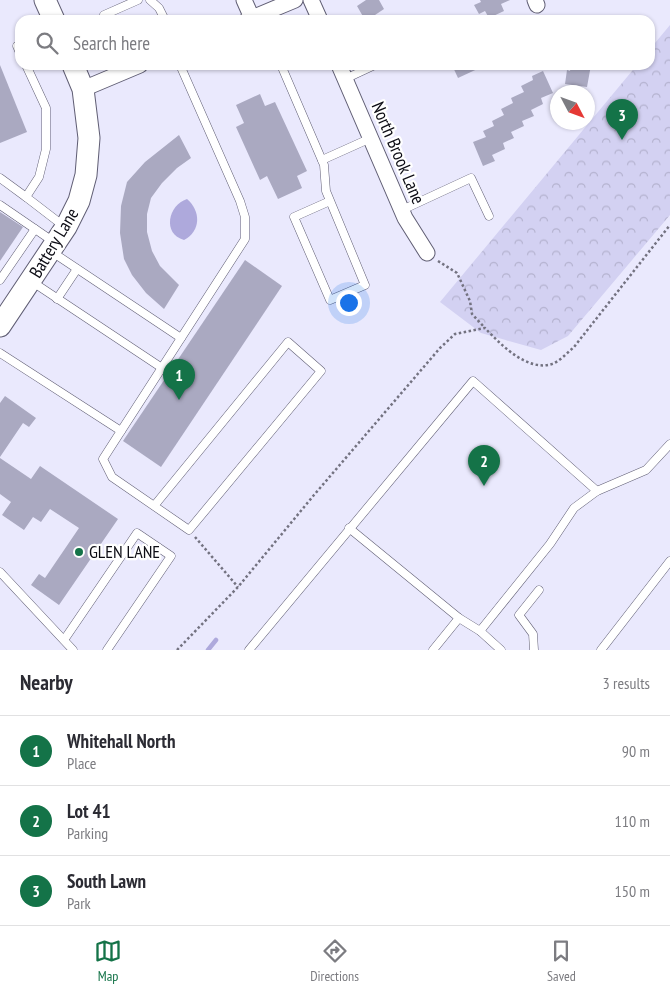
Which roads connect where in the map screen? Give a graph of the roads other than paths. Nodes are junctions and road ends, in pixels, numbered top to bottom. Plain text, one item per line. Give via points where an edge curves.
1 (45, 0) edge
2 (138, 0) edge
3 (150, 0) edge
4 (244, 0) edge
5 (295, 0) edge
6 (311, 0) edge
7 (52, 15) edge
8 (104, 15) dead end
9 (162, 15) edge
10 (253, 15) edge
11 (262, 15) edge
12 (318, 15) edge
13 (28, 70) edge
14 (75, 70) edge
15 (128, 70) edge
16 (182, 70) edge
17 (283, 70) edge
18 (342, 72) edge
19 (83, 89) junction
20 (371, 138) junction
21 (322, 160) junction
22 (0, 178) edge
23 (26, 197) junction
24 (330, 201) junction
25 (0, 205) edge
26 (402, 210) junction
27 (488, 216) dead end
28 (35, 229) junction
29 (58, 241) junction
30 (426, 253) road end
31 (77, 269) junction
32 (0, 280) edge
33 (31, 281) junction
34 (57, 299) junction
35 (0, 326) edge
36 (181, 338) junction
37 (0, 353) edge
38 (162, 368) junction
39 (120, 431) junction
40 (670, 444) edge
41 (597, 491) junction
42 (154, 506) junction
43 (349, 528) junction
44 (670, 561) edge
45 (0, 572) edge
46 (539, 590) dead end
47 (459, 618) junction
48 (480, 631) junction
49 (64, 640) junction
50 (72, 650) edge
51 (107, 650) edge
52 (249, 650) edge
53 (433, 650) edge
54 (501, 650) edge
55 (534, 650) edge
56 (601, 650) edge

1 - 7 street
2 - 8 lane
3 - 9 lane
4 - 10 street
5 - 11 street
6 - 12 street
13 - 23 lane via 46,108 46,148 39,177
14 - 19 street, Battery Lane
15 - 19 street
16 - 36 lane via 246,217 245,239
17 - 21 lane
18 - 20 street, North Brook Lane
19 - 29 street, Battery Lane via 89,138 86,175 79,201
20 - 21 lane
20 - 26 street, North Brook Lane
21 - 24 lane
22 - 23 lane
23 - 29 lane
24 - 24 lane via 365,285 330,300 294,217
25 - 28 lane
26 - 27 lane via 470,178
26 - 30 street, North Brook Lane
28 - 29 lane
28 - 32 lane
29 - 31 lane
29 - 33 street, Battery Lane
31 - 34 lane
31 - 36 lane
33 - 34 lane
33 - 35 street, Battery Lane
34 - 38 lane
36 - 38 lane
37 - 39 lane
38 - 39 lane
39 - 42 lane via 103,459 112,477
40 - 41 lane via 646,470
41 - 43 lane via 472,381
41 - 48 lane via 574,508 550,544
42 - 42 lane via 189,530 321,371 288,342
43 - 47 lane
43 - 52 lane
44 - 56 lane
45 - 49 lane
46 - 55 lane via 519,615 533,634
47 - 48 lane
47 - 53 lane
48 - 54 lane
49 - 50 lane
49 - 51 lane via 137,533 171,556

